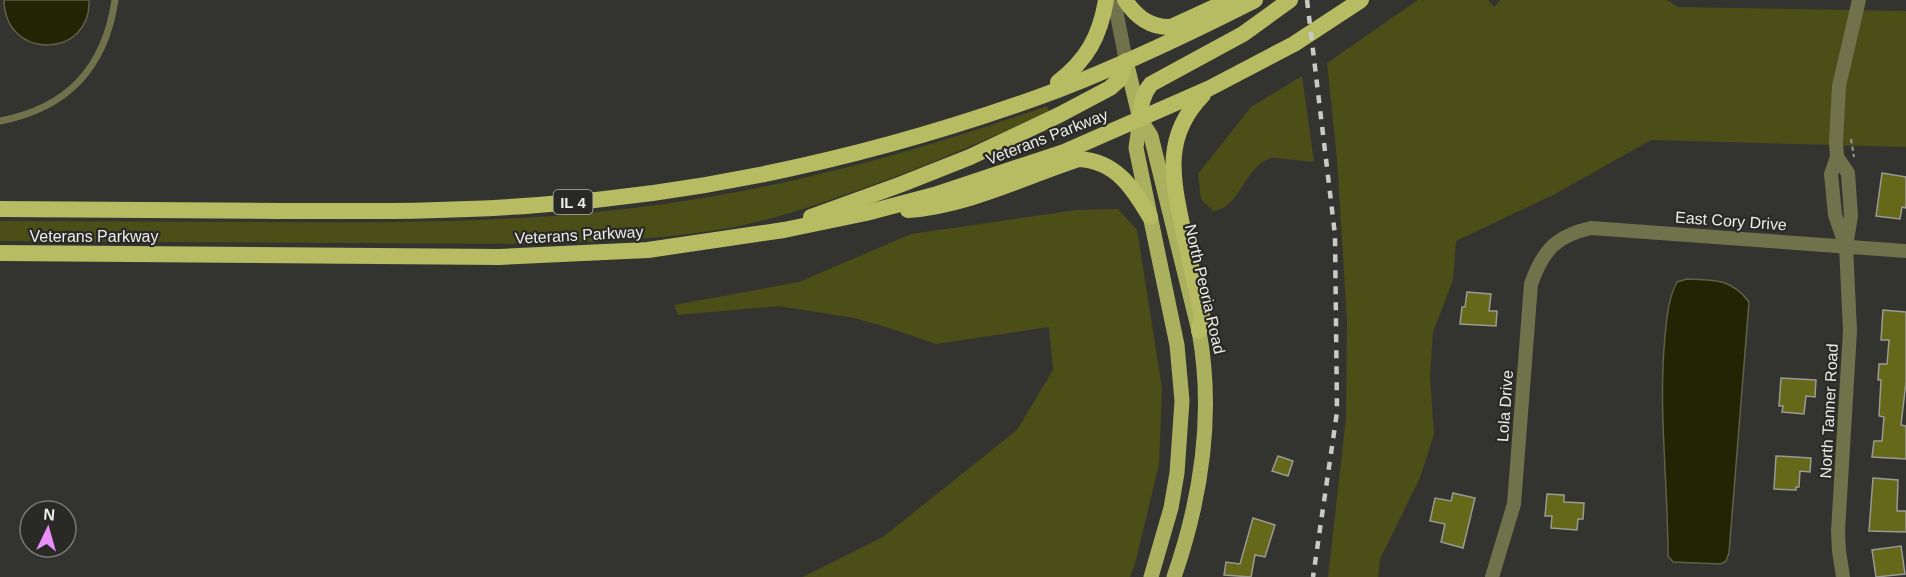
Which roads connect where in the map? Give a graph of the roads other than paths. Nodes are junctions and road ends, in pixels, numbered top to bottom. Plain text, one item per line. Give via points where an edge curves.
1 (115, 0) edge
2 (1106, 0) edge
3 (1114, 0) edge
4 (1125, 0) edge
5 (1230, 0) edge
6 (1255, 0) edge
7 (1290, 0) edge
8 (1361, 0) edge
9 (1859, 0) edge
10 (1126, 60) junction
11 (1210, 88) junction
12 (1038, 97) junction
13 (1140, 119) junction
14 (0, 121) edge
15 (0, 209) edge
16 (866, 213) junction
17 (1150, 217) junction
18 (775, 232) junction
19 (1556, 242) joint
20 (1846, 246) junction
21 (1906, 251) edge
22 (0, 253) edge
23 (1199, 331) junction
24 (1151, 577) edge
25 (1174, 577) edge
26 (1492, 577) edge
27 (1843, 577) edge

1 - 14 lane via 106,38 79,81 52,104
2 - 12 highway via 1096,36 1082,61
3 - 10 street
4 - 5 highway via 1143,21 1162,28
6 - 10 highway
7 - 13 highway via 1243,34 1150,84 1141,102
8 - 11 highway via 1294,44
9 - 20 street, North Tanner Road via 1839,86 1837,158 1831,174 1835,215
10 - 12 highway, Veterans Parkway / IL 4
10 - 13 main road, North Peoria Road
10 - 18 highway via 1120,79 1110,88 1006,141
11 - 13 highway
11 - 23 highway via 1183,121 1172,169 1202,315
12 - 15 highway, Veterans Parkway / IL 4 via 842,156 712,184 591,200 402,211
13 - 16 highway, Veterans Parkway via 1006,173
13 - 17 main road, North Peoria Road via 1136,148
13 - 23 main road, North Peoria Road via 1151,136
16 - 17 highway via 930,208 1079,159 1095,161 1122,176
16 - 18 highway, Veterans Parkway
17 - 24 main road, North Peoria Road via 1177,345 1182,401 1171,508
18 - 22 highway, Veterans Parkway via 648,250 499,257
19 - 20 street, East Cory Drive via 1591,228
19 - 26 street, Lola Drive via 1539,263 1531,284 1514,504
20 - 21 street, East Cory Drive
20 - 27 street, North Tanner Road via 1850,332 1838,531
23 - 25 main road, North Peoria Road via 1206,404 1202,458 1191,522

